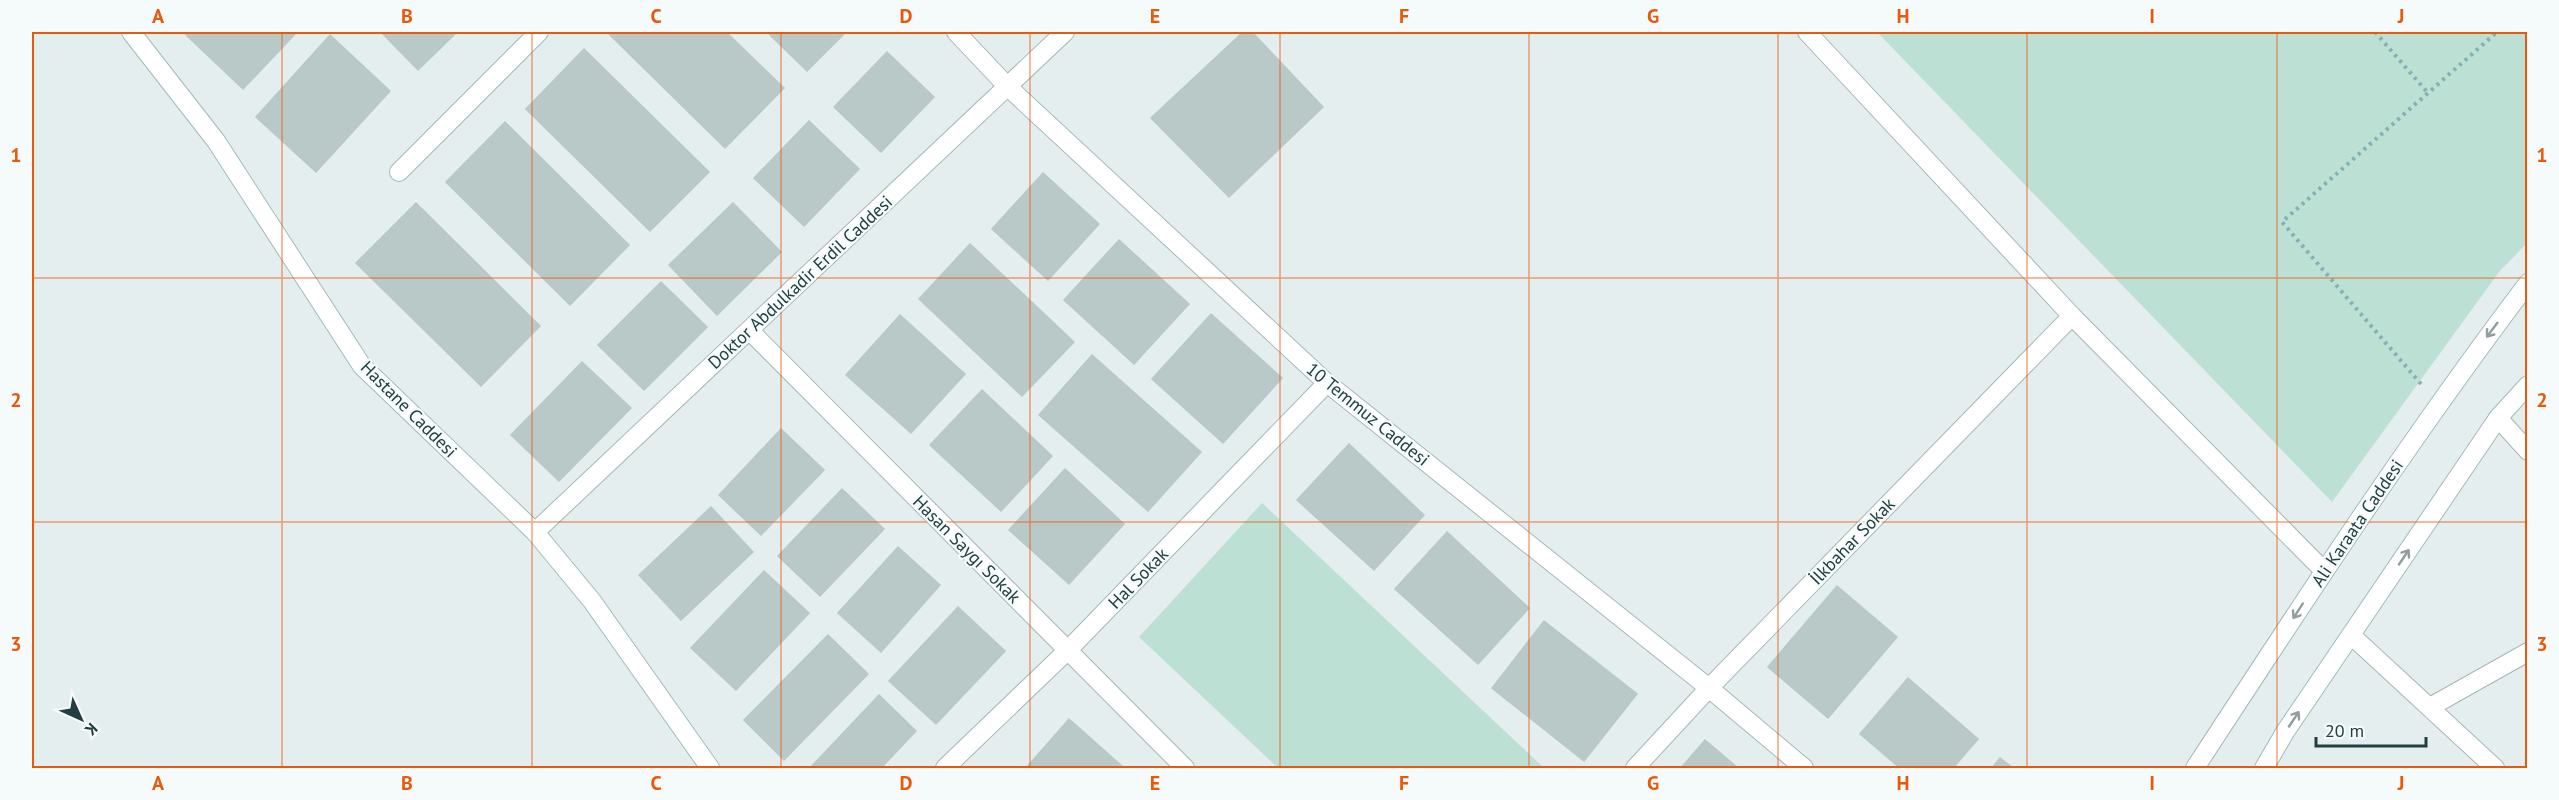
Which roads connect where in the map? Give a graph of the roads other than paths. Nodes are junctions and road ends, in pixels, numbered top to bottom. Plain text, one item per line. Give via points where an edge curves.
1 (131, 32) edge
2 (539, 32) edge
3 (956, 32) edge
4 (1065, 32) edge
5 (1807, 32) edge
6 (1006, 86) junction
7 (399, 172) dead end
8 (2528, 284) edge
9 (2073, 316) junction
10 (749, 330) junction
11 (1327, 383) junction
12 (2528, 385) edge
13 (2498, 418) junction
14 (2528, 451) edge
15 (535, 532) junction
16 (2324, 571) junction
17 (2351, 635) junction
18 (1068, 650) junction
19 (2528, 652) edge
20 (1709, 688) junction
21 (2430, 707) junction
22 (710, 768) edge
23 (945, 768) edge
24 (1185, 768) edge
25 (1635, 768) edge
26 (1804, 768) edge
27 (2195, 768) edge
28 (2264, 768) edge
29 (2494, 768) edge

1 - 15 street, Hastane Caddesi via 216,141 362,366
2 - 7 street
3 - 6 street, 10 Temmuz Caddesi
4 - 6 street, Doktor Abdulkadir Erdil Caddesi
5 - 9 street
6 - 10 street, Doktor Abdulkadir Erdil Caddesi
6 - 11 street, 10 Temmuz Caddesi
8 -> 16 street, Ali Karaata Caddesi
9 - 16 street
9 - 20 street, İlkbahar Sokak
10 - 15 street, Doktor Abdulkadir Erdil Caddesi
10 - 18 street, Hasan Saygı Sokak
11 - 18 street, Hal Sokak
11 - 20 street, 10 Temmuz Caddesi
12 - 13 street
13 - 14 street
17 -> 13 street
15 - 22 street, Hastane Caddesi via 592,601
16 -> 27 street, Ali Karaata Caddesi
17 - 21 street
28 -> 17 street
18 - 23 street, Hal Sokak
18 - 24 street, Hasan Saygı Sokak
19 - 21 street
20 - 25 street, İlkbahar Sokak
20 - 26 street, 10 Temmuz Caddesi
21 - 29 street

